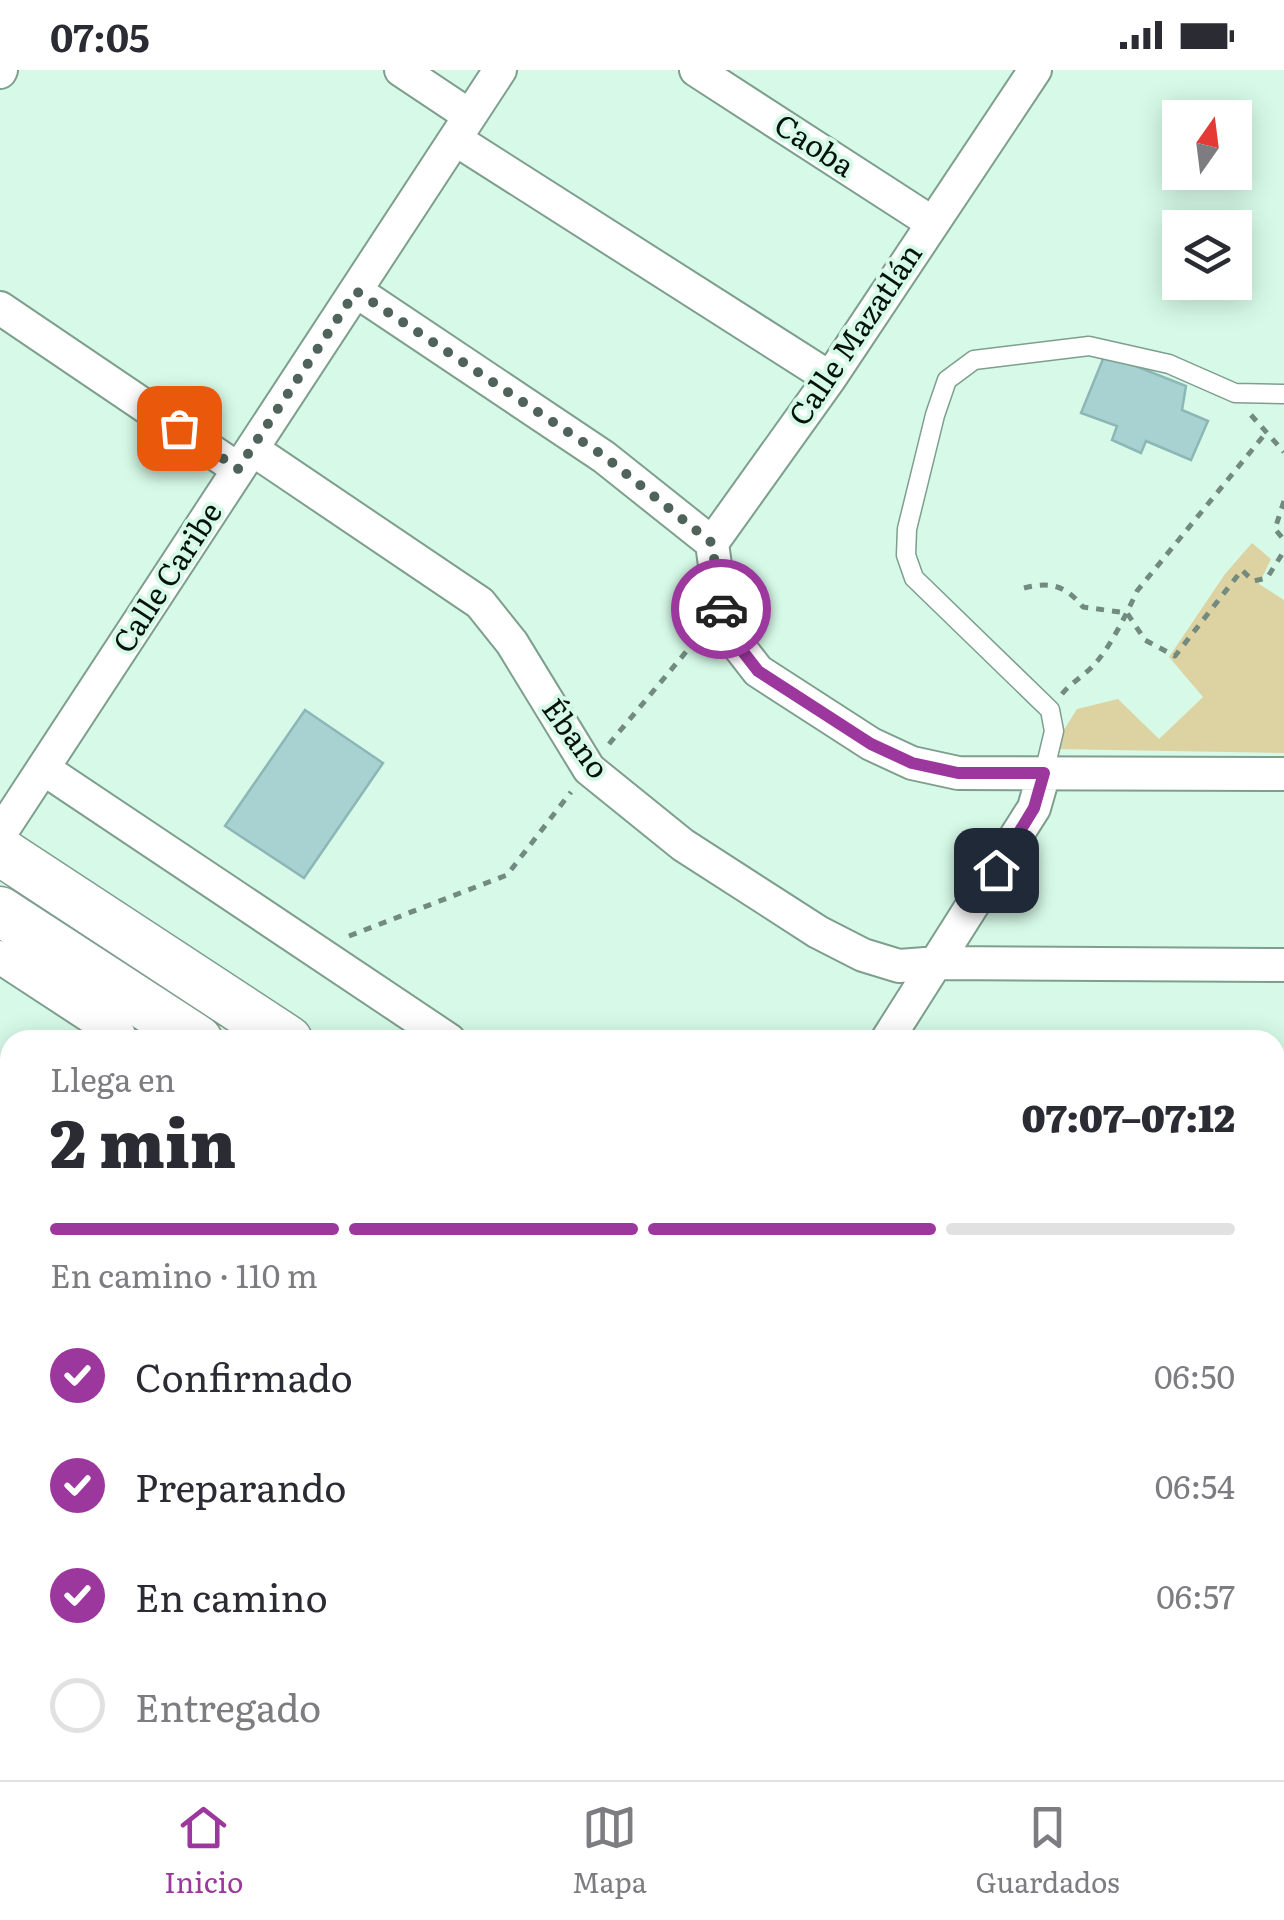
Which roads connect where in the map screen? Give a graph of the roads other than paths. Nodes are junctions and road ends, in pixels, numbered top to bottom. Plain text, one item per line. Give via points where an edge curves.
1 (401, 70) edge
2 (500, 70) edge
3 (696, 70) edge
4 (1036, 70) edge
5 (462, 128) junction
6 (931, 222) junction
7 (356, 291) junction
8 (0, 308) edge
9 (830, 378) junction
10 (1284, 394) edge
11 (245, 459) junction
12 (712, 543) junction
13 (44, 769) junction
14 (1044, 773) junction
15 (1284, 774) edge
16 (0, 834) edge
17 (0, 851) edge
18 (0, 911) edge
19 (0, 958) edge
20 (938, 963) junction
21 (1284, 965) edge
22 (125, 1026) edge
23 (403, 1026) edge
24 (273, 1030) edge
25 (894, 1030) edge

1 - 5 street
2 - 5 street, Calle Caribe
3 - 6 street, Caoba
4 - 6 street, Calle Mazatlán
5 - 7 street, Calle Caribe
5 - 9 street
6 - 9 street, Calle Mazatlán
7 - 11 street, Calle Caribe
7 - 12 street via 604,456
8 - 11 street, Ébano
9 - 12 street, Calle Mazatlán
10 - 14 lane via 1235,392 1169,364 1089,346 974,360 947,380 907,528 906,555 914,578 1050,710 1054,731
11 - 13 street, Calle Caribe
11 - 20 street, Ébano via 480,603 589,768 683,845 864,955 899,966
12 - 14 street via 721,610 758,671 912,763 958,773
13 - 16 street, Calle Caribe
13 - 23 street via 314,950
14 - 15 street
14 - 20 street via 1034,808
17 - 24 main road
18 - 22 main road
19 - 22 street
20 - 21 street, Ébano
20 - 25 street

